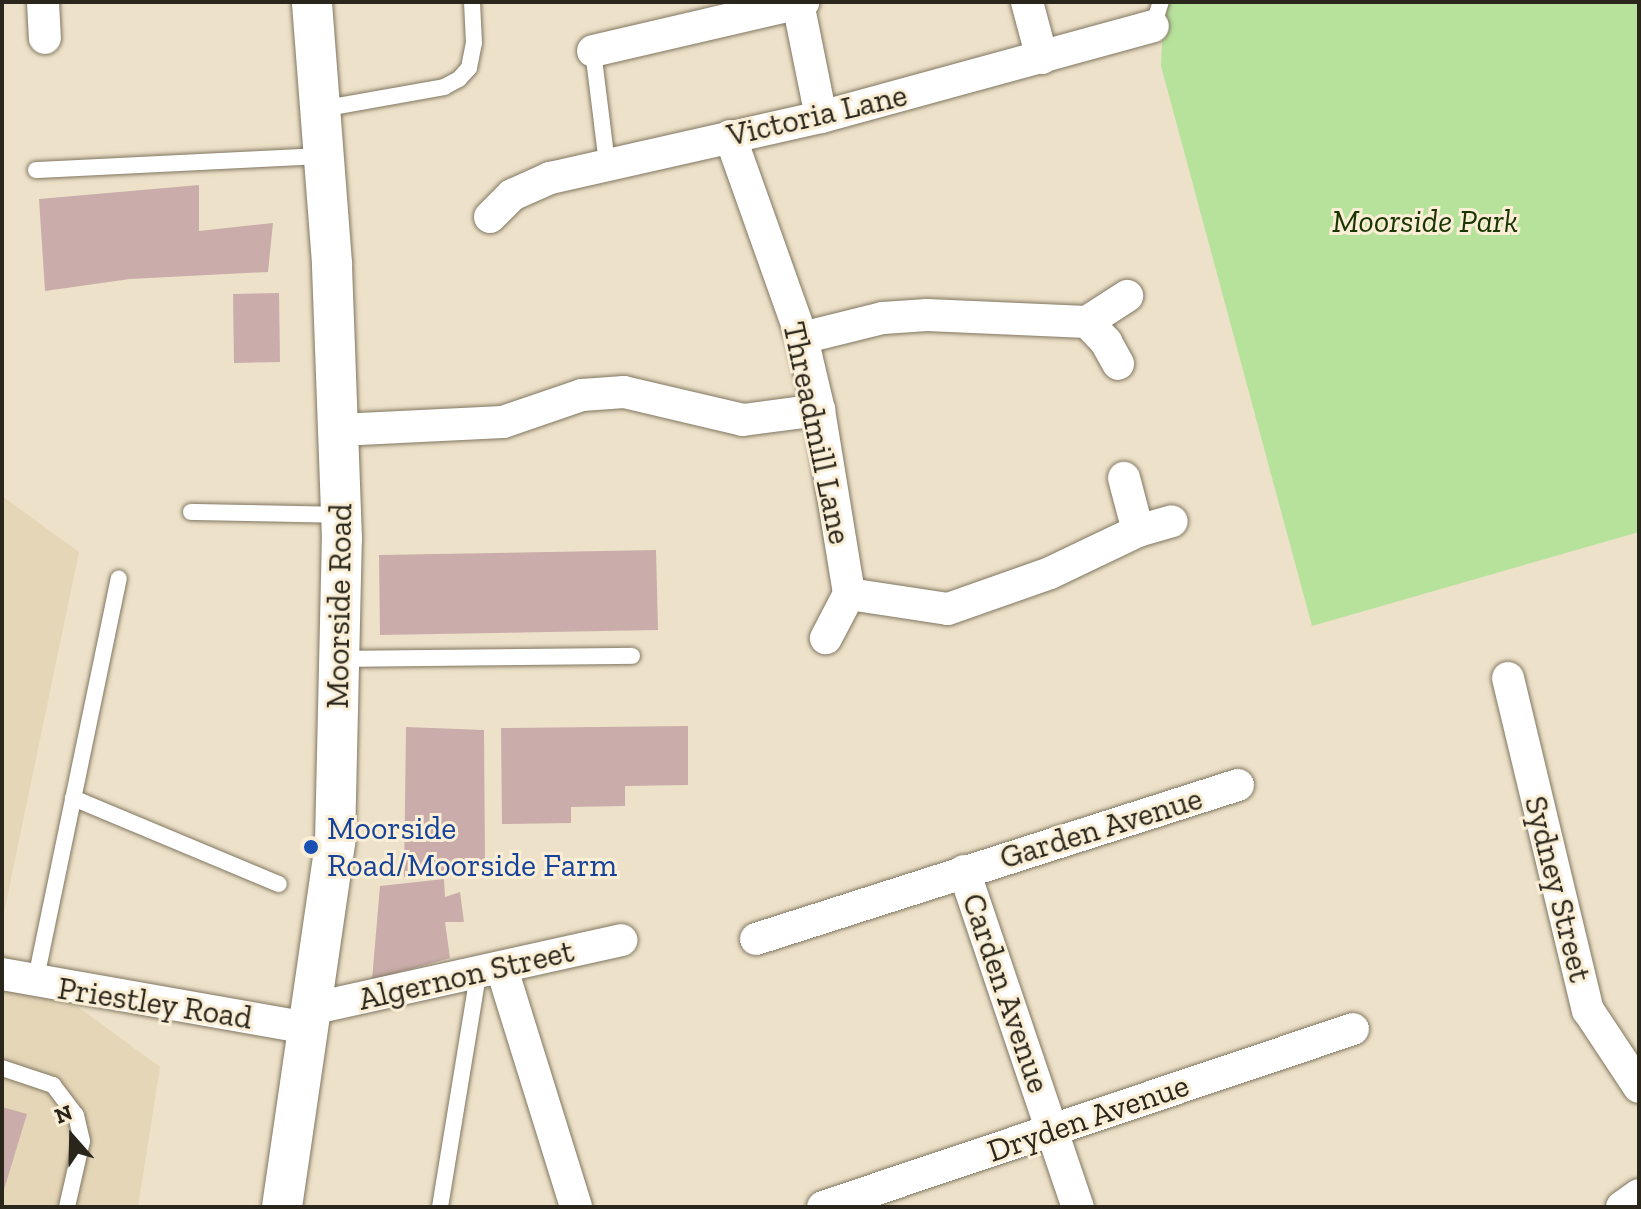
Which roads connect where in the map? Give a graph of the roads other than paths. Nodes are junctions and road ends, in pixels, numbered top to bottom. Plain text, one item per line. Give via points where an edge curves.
1 (43, 2) edge
2 (312, 2) edge
3 (472, 2) edge
4 (1027, 2) edge
5 (800, 3) edge
6 (1157, 14) edge
7 (45, 38) dead end
8 (593, 51) joint
9 (1042, 58) junction
10 (321, 109) junction
11 (821, 117) junction
12 (730, 136) junction
13 (324, 156) junction
14 (607, 164) junction
15 (36, 170) dead end
16 (490, 217) dead end
17 (1127, 296) dead end
18 (1087, 322) junction
19 (802, 338) junction
20 (1118, 364) dead end
21 (819, 410) junction
22 (339, 430) junction
23 (1124, 478) dead end
24 (191, 512) dead end
25 (341, 515) junction
26 (1172, 521) dead end
27 (1138, 531) junction
28 (119, 579) dead end
29 (849, 594) junction
30 (826, 638) dead end
31 (632, 656) dead end
32 (340, 659) junction
33 (1508, 678) dead end
34 (1238, 785) dead end
35 (73, 798) junction
36 (964, 871) junction
37 (279, 884) dead end
38 (756, 939) dead end
39 (621, 940) dead end
40 (490, 972) junction
41 (2, 974) edge
42 (35, 983) junction
43 (310, 1019) junction
44 (1353, 1029) dead end
45 (2, 1068) edge
46 (1639, 1087) edge
47 (1053, 1129) junction
48 (1639, 1195) edge
49 (67, 1207) edge
50 (282, 1207) edge
51 (440, 1207) edge
52 (576, 1207) edge
53 (823, 1207) edge
54 (1078, 1207) edge
55 (1622, 1207) edge

1 - 7 street
2 - 10 street, Moorside Road
3 - 10 lane via 474,43 469,68 459,79 444,87
4 - 9 street
5 - 8 street
5 - 11 street
6 - 9 street, Victoria Lane
8 - 14 lane
9 - 11 street, Victoria Lane
10 - 13 street, Moorside Road
11 - 12 street, Victoria Lane
12 - 14 street, Victoria Lane
12 - 19 street, Threadmill Lane
13 - 15 lane
13 - 22 street, Moorside Road
14 - 16 street, Victoria Lane via 550,178 512,195
17 - 18 street
18 - 19 street via 927,315 883,318
18 - 20 street
19 - 21 street, Threadmill Lane
21 - 22 street via 743,420 624,392 570,398 503,422
21 - 29 street, Threadmill Lane
22 - 25 street, Moorside Road
23 - 27 street
24 - 25 lane
25 - 32 street, Moorside Road
26 - 27 street
27 - 29 street via 1050,573 948,609
28 - 35 lane
29 - 30 street
31 - 32 lane
32 - 43 street, Moorside Road via 335,842
33 - 46 street, Sydney Street via 1588,1010
34 - 36 street, Garden Avenue
35 - 37 lane
35 - 42 lane
36 - 38 street, Garden Avenue
36 - 47 street, Carden Avenue
39 - 40 street, Algernon Street
40 - 43 street, Algernon Street
40 - 51 lane
40 - 52 street
41 - 42 street, Priestley Road
42 - 43 street, Priestley Road
43 - 50 street, Moorside Road
44 - 47 street, Dryden Avenue
45 - 49 lane via 53,1085 70,1103 82,1141
47 - 53 street, Dryden Avenue
47 - 54 street, Carden Avenue
48 - 55 street

